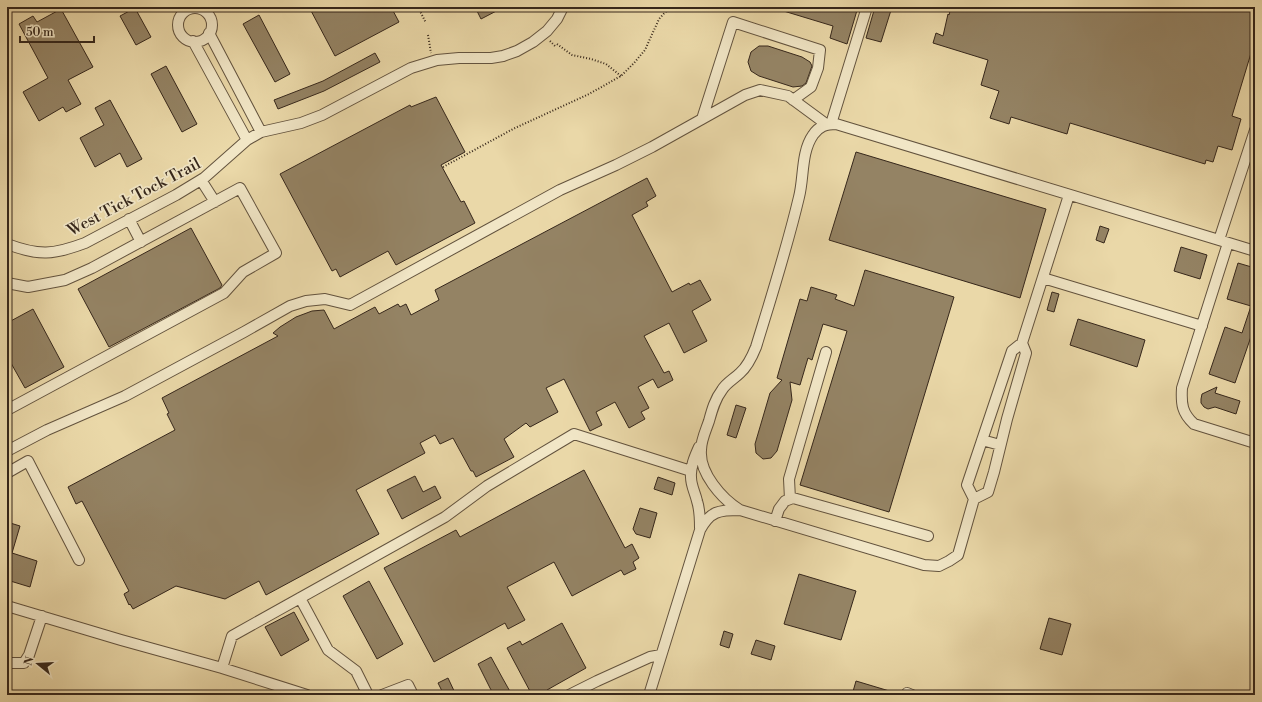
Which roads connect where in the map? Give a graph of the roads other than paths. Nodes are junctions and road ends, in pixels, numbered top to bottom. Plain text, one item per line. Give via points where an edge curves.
1 (197, 7) edge
2 (563, 7) edge
3 (867, 7) edge
4 (179, 11) edge
5 (209, 33) junction
6 (193, 41) junction
7 (793, 100) junction
8 (702, 119) junction
9 (829, 124) junction
10 (1255, 130) edge
11 (261, 132) junction
12 (247, 140) junction
13 (201, 180) junction
14 (1069, 195) junction
15 (214, 202) junction
16 (129, 219) junction
17 (141, 242) junction
18 (1224, 242) junction
19 (7, 244) edge
20 (1255, 251) edge
21 (1043, 278) junction
22 (7, 283) edge
23 (1202, 326) junction
24 (1022, 343) junction
25 (826, 352) dead end
26 (7, 410) edge
27 (702, 440) junction
28 (982, 440) junction
29 (1255, 443) edge
30 (1000, 445) junction
31 (7, 451) edge
32 (691, 471) junction
33 (7, 473) edge
34 (790, 499) junction
35 (974, 499) junction
36 (740, 510) junction
37 (775, 521) junction
38 (700, 530) junction
39 (928, 536) dead end
40 (80, 560) dead end
41 (300, 598) junction
42 (7, 606) edge
43 (42, 616) junction
44 (661, 655) junction
45 (7, 663) edge
46 (222, 668) junction
47 (307, 695) edge
48 (368, 695) edge
49 (382, 695) edge
50 (413, 695) edge
51 (569, 695) edge
52 (649, 695) edge
53 (906, 695) edge
54 (912, 695) edge

1 - 4 street
1 - 5 street via 207,12 210,17
2 - 11 street, West Tick Tock Trail via 547,31 517,51 491,58 437,60 411,68 322,115 301,123
3 - 9 street
4 - 6 street via 180,32 188,40
5 - 6 street via 202,39
5 - 11 street
6 - 12 street
7 - 8 street via 788,96 760,90 745,95
7 - 8 street via 811,87 818,68 820,50 734,22
7 - 9 street
8 - 31 street via 652,147 560,190 350,305 325,300 306,300 290,306 125,396 47,430
9 - 14 street
9 - 27 street via 818,129 807,146 799,198 756,347 747,366 717,396
10 - 18 street
11 - 12 street, West Tick Tock Trail
12 - 13 street, West Tick Tock Trail
13 - 15 street
13 - 16 street, West Tick Tock Trail
14 - 18 street
14 - 21 street
15 - 17 street
15 - 26 street via 240,188 276,253 243,272 224,293
16 - 17 street
16 - 19 street, West Tick Tock Trail via 70,249 51,253 26,251
17 - 22 street via 65,280 28,287
18 - 20 street
18 - 23 street
21 - 23 street
21 - 24 street
23 - 29 street via 1182,388 1183,410 1194,424
24 - 28 street via 1012,350
24 - 30 street via 1026,353
25 - 34 street via 789,479
27 - 32 street
27 - 36 street via 702,461 706,472 717,490
28 - 30 street
28 - 35 street via 967,485
30 - 35 street via 988,492
32 - 38 street via 692,487 700,515
32 - 41 street via 574,434 488,486 445,517
33 - 40 street via 28,461
34 - 37 street via 779,509
34 - 39 street via 809,502
35 - 37 street via 958,555 939,566 924,565
36 - 37 street
36 - 38 street via 715,513 705,520
38 - 44 street
41 - 46 street via 232,636
41 - 48 street via 328,650 356,671
42 - 43 street
43 - 45 street via 24,663
43 - 46 street
44 - 51 street via 650,657
44 - 52 street
46 - 47 street
49 - 50 street via 408,685
53 - 54 street

